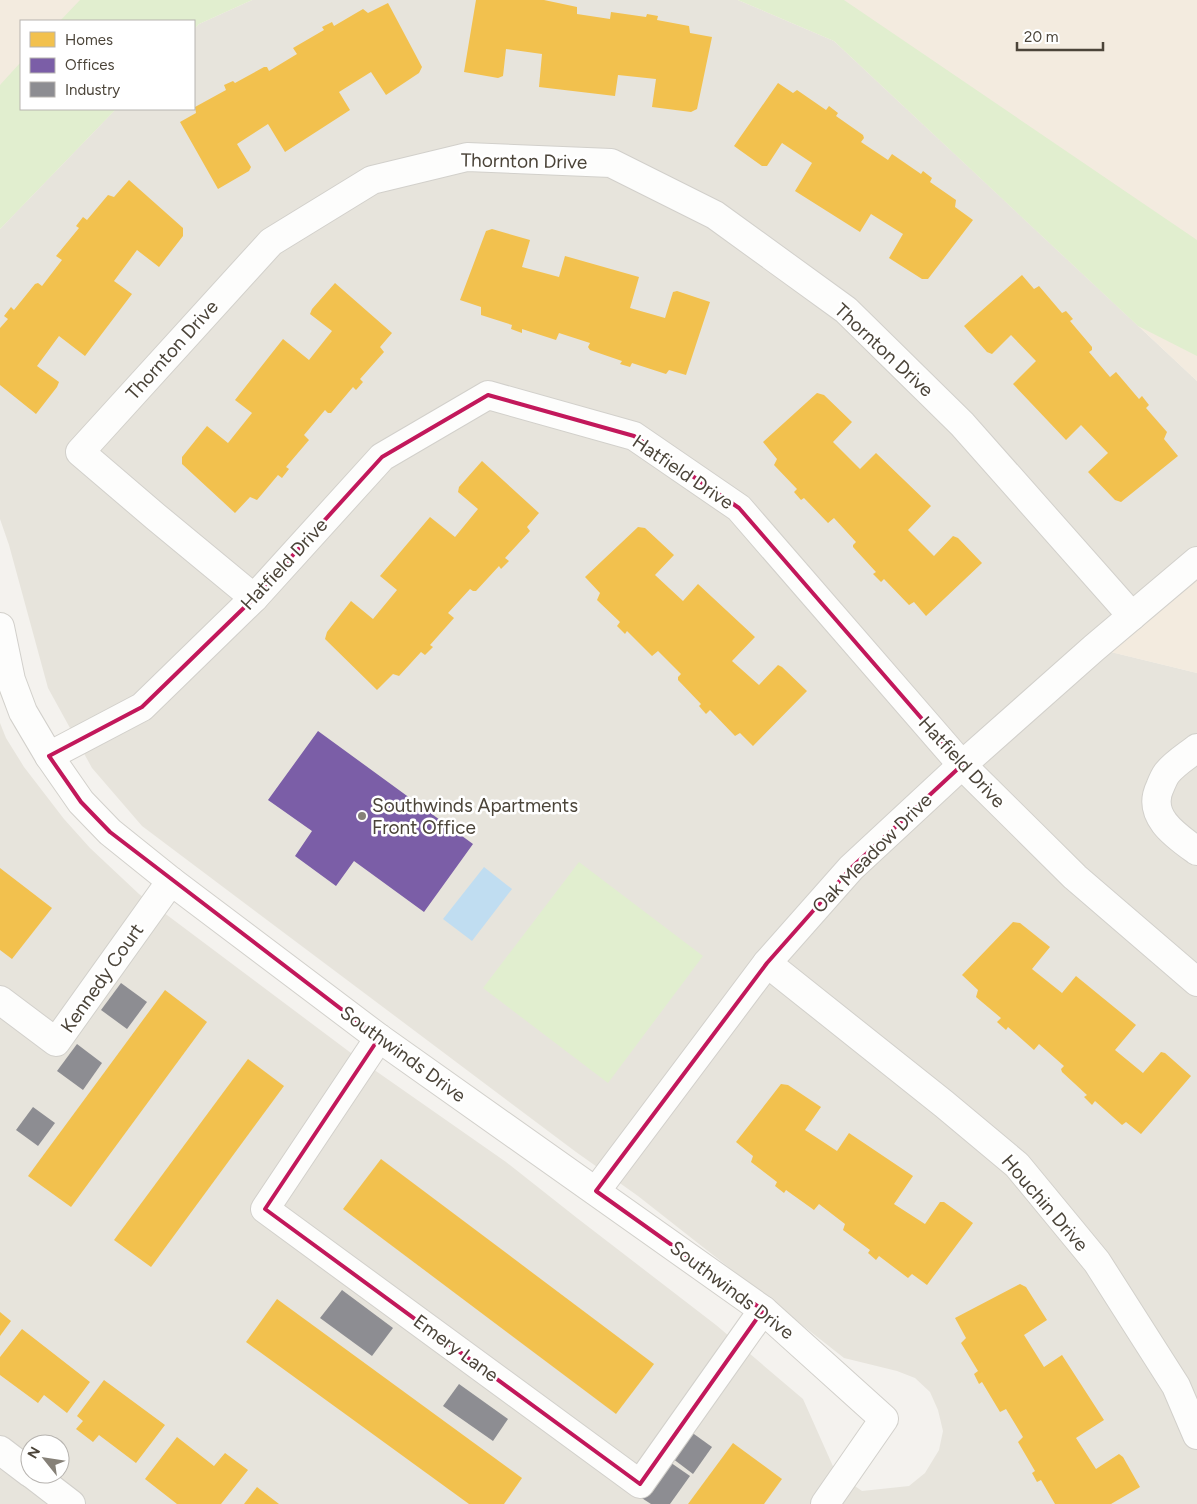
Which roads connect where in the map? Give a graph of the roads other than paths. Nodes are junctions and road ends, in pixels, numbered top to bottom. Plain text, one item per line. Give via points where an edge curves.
1 (1197, 560) edge
2 (254, 598) junction
3 (1132, 616) junction
4 (0, 627) edge
5 (1197, 748) edge
6 (49, 756) junction
7 (962, 765) junction
8 (1197, 851) edge
9 (171, 881) junction
10 (767, 963) junction
11 (1197, 982) edge
12 (0, 1000) edge
13 (379, 1038) junction
14 (596, 1191) junction
15 (763, 1310) junction
16 (1197, 1435) edge
17 (0, 1450) edge
18 (20, 1465) edge
19 (45, 1484) edge
20 (71, 1504) edge
21 (825, 1504) edge

1 - 3 street, Oak Meadow Drive
2 - 3 street, Thornton Drive via 80,452 271,242 372,180 467,157 611,163 716,215 846,310 962,424
2 - 6 street, Hatfield Drive via 142,707
2 - 7 street, Hatfield Drive via 382,458 488,395 634,436 739,508
3 - 7 street, Oak Meadow Drive
4 - 6 street, Southwinds Drive via 11,680 23,712
5 - 8 street via 1166,774 1156,800 1160,818 1173,834
6 - 9 street, Southwinds Drive via 81,802 110,832
7 - 10 street, Oak Meadow Drive via 851,868
7 - 11 street, Hatfield Drive via 1075,877
9 - 12 street, Kennedy Court via 56,1042
9 - 13 street, Southwinds Drive
10 - 14 street, Oak Meadow Drive
10 - 16 street, Houchin Drive via 1017,1165 1097,1262 1176,1386
13 - 14 street, Southwinds Drive
13 - 15 street, Emery Lane via 265,1209 640,1484
14 - 15 street, Southwinds Drive
15 - 21 street, Southwinds Drive via 884,1419
17 - 18 street
19 - 20 street

